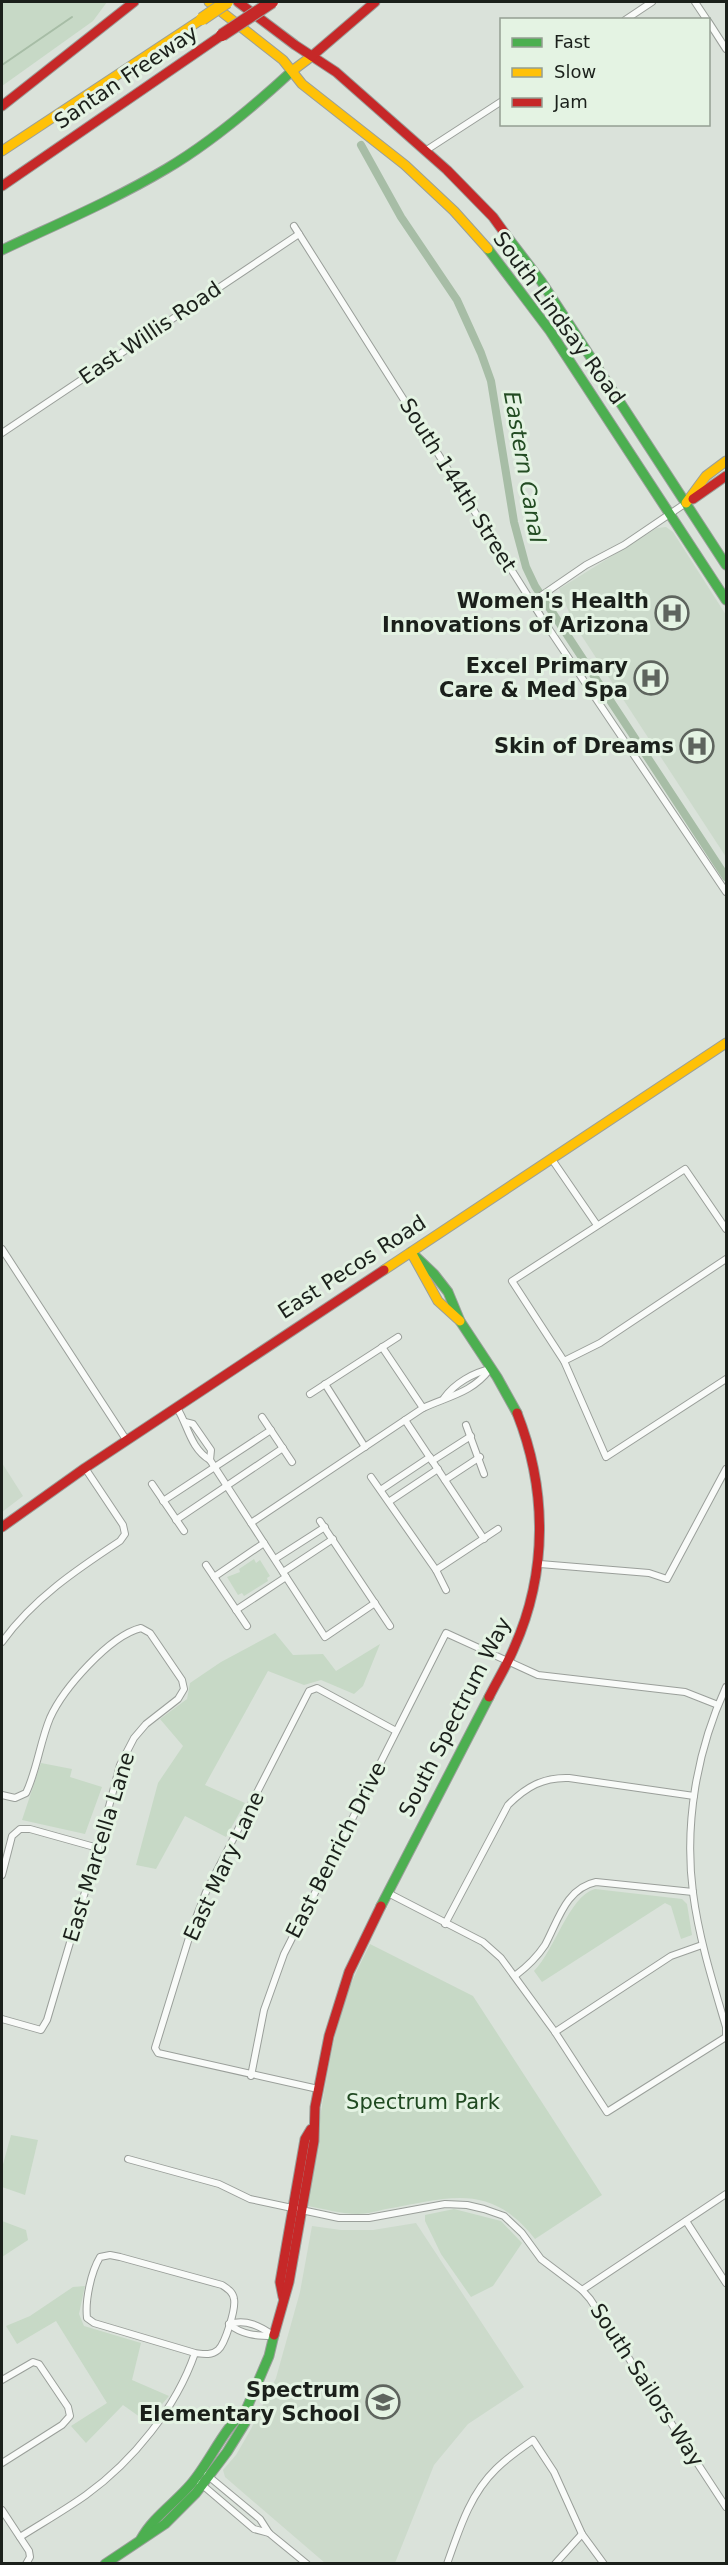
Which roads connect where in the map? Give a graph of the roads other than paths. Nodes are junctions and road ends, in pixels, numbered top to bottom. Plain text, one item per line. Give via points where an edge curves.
1 (134, 2) edge
2 (209, 2) edge
3 (227, 2) edge
4 (238, 2) edge
5 (272, 2) edge
6 (375, 2) edge
7 (652, 2) edge
8 (695, 2) edge
9 (628, 18) edge
10 (707, 18) edge
11 (710, 23) edge
12 (726, 48) edge
13 (312, 56) junction
14 (292, 71) junction
15 (500, 102) edge
16 (2, 106) edge
17 (2, 151) edge
18 (425, 151) junction
19 (2, 186) edge
20 (294, 226) dead end
21 (299, 234) junction
22 (2, 250) edge
23 (2, 433) edge
24 (726, 461) edge
25 (726, 476) edge
26 (686, 503) junction
27 (670, 513) junction
28 (726, 565) edge
29 (535, 600) junction
30 (726, 600) edge
31 (726, 892) edge
32 (726, 1043) edge
33 (551, 1158) junction
34 (597, 1226) junction
35 (726, 1229) edge
36 (2, 1249) edge
37 (411, 1252) junction
38 (726, 1259) edge
39 (398, 1336) dead end
40 (382, 1347) junction
41 (564, 1361) junction
42 (490, 1369) junction
43 (726, 1379) edge
44 (325, 1384) junction
45 (310, 1394) dead end
46 (177, 1408) junction
47 (423, 1408) junction
48 (262, 1417) dead end
49 (405, 1420) junction
50 (466, 1425) dead end
51 (271, 1430) junction
52 (471, 1436) junction
53 (127, 1441) junction
54 (365, 1447) junction
55 (283, 1449) junction
56 (480, 1457) junction
57 (431, 1459) junction
58 (292, 1462) dead end
59 (215, 1467) junction
60 (85, 1468) junction
61 (726, 1468) edge
62 (438, 1470) junction
63 (484, 1474) dead end
64 (371, 1477) dead end
65 (445, 1480) junction
66 (152, 1485) dead end
67 (227, 1486) junction
68 (382, 1489) junction
69 (163, 1501) junction
70 (390, 1501) junction
71 (176, 1520) junction
72 (251, 1523) junction
73 (2, 1527) edge
74 (498, 1529) dead end
75 (184, 1532) dead end
76 (333, 1539) junction
77 (484, 1539) junction
78 (264, 1543) junction
79 (275, 1559) junction
80 (540, 1564) junction
81 (206, 1565) dead end
82 (436, 1569) junction
83 (284, 1574) junction
84 (214, 1577) junction
85 (446, 1590) dead end
86 (375, 1603) junction
87 (236, 1610) junction
88 (247, 1626) dead end
89 (390, 1626) dead end
90 (2, 1642) edge
91 (506, 1661) junction
92 (726, 1687) edge
93 (718, 1705) junction
94 (396, 1731) junction
95 (2, 1796) edge
96 (694, 1796) junction
97 (98, 1848) junction
98 (2, 1875) edge
99 (693, 1892) junction
100 (388, 1893) junction
101 (446, 1924) junction
102 (702, 1944) junction
103 (516, 1975) junction
104 (2, 2019) edge
105 (555, 2032) junction
106 (726, 2037) edge
107 (251, 2076) junction
108 (318, 2089) junction
109 (128, 2159) dead end
110 (726, 2194) edge
111 (297, 2211) junction
112 (686, 2221) junction
113 (726, 2283) edge
114 (582, 2290) junction
115 (229, 2324) junction
116 (274, 2336) junction
117 (195, 2353) junction
118 (2, 2380) edge
119 (2, 2463) edge
120 (202, 2478) junction
121 (726, 2507) edge
122 (2, 2510) edge
123 (269, 2533) junction
124 (582, 2534) junction
125 (20, 2537) junction
126 (26, 2564) edge
127 (105, 2564) edge
128 (307, 2564) edge
129 (447, 2564) edge
130 (555, 2564) edge
131 (604, 2564) edge

1 - 16 main road
2 - 14 main road, South Lindsay Road
3 - 17 main road, Santan Freeway, bridge
4 - 13 main road, South Lindsay Road
5 - 19 main road, Santan Freeway, bridge
6 - 13 main road
7 - 9 street
8 - 10 street
11 - 12 street
13 - 14 main road
13 - 18 main road, South Lindsay Road via 336,72
14 - 22 main road via 218,134 165,169
14 - 27 main road, South Lindsay Road via 302,84 405,165 486,247 550,331
15 - 18 street
18 - 26 main road, South Lindsay Road via 486,210 522,255
20 - 21 street, South 144th Street
21 - 23 street, East Willis Road
21 - 29 street, South 144th Street
24 - 26 main road via 706,476
25 - 26 main road
26 - 27 street
26 - 28 main road, South Lindsay Road
27 - 29 street
27 - 30 main road, South Lindsay Road
29 - 31 street, South 144th Street
32 - 33 main road, East Pecos Road
33 - 34 street
33 - 37 main road, East Pecos Road
34 - 35 street via 685,1169
34 - 41 street via 512,1281
36 - 53 street
37 - 42 main road, South Spectrum Way via 450,1316 460,1321
37 - 46 main road, East Pecos Road
38 - 41 street via 600,1342
39 - 40 street
40 - 44 street
40 - 47 street
41 - 43 street via 606,1457
42 - 47 street via 483,1379 457,1396
42 - 80 main road, South Spectrum Way via 516,1412 536,1472 541,1517
44 - 45 street
44 - 54 street
46 - 53 main road, East Pecos Road
46 - 59 street via 185,1429
47 - 49 street
48 - 51 street
49 - 54 street
49 - 57 street
50 - 52 street
51 - 55 street
51 - 59 street
52 - 56 street
52 - 57 street
53 - 60 main road, East Pecos Road
54 - 72 street
55 - 58 street
55 - 67 street
56 - 63 street
56 - 65 street
57 - 62 street
57 - 68 street
59 - 67 street
59 - 69 street
60 - 73 main road, East Pecos Road
60 - 90 street via 125,1534 50,1591
61 - 80 street via 667,1579
62 - 65 street
62 - 70 street
64 - 68 street
65 - 77 street
66 - 69 street
67 - 71 street
67 - 72 street
68 - 70 street
69 - 71 street
70 - 82 street
71 - 75 street
72 - 78 street
74 - 77 street
76 - 79 street via 323,1524
76 - 83 street
76 - 86 street
77 - 82 street
78 - 79 street
78 - 84 street
79 - 83 street
80 - 91 main road, South Spectrum Way via 524,1627
81 - 84 street
82 - 85 street
83 - 86 street via 325,1637
83 - 87 street
84 - 87 street
86 - 89 street
87 - 88 street
91 - 93 street via 545,1677 685,1692
91 - 94 street, East Benrich Drive via 446,1633
91 - 100 main road, South Spectrum Way
92 - 93 street
93 - 96 street via 702,1751
94 - 107 street, East Benrich Drive via 284,1954 264,2010
94 - 107 street, East Mary Lane via 317,1688 309,1691 206,1892 155,2048 158,2054
95 - 97 street, East Marcella Lane via 23,1796 28,1788 60,1700 110,1647 141,1628 150,1633 184,1689 178,1699 146,1724 126,1750
96 - 99 street via 690,1858
96 - 101 street via 569,1778 531,1786 508,1805
97 - 98 street via 20,1829 12,1836
97 - 104 street, East Marcella Lane via 44,2025 41,2030
99 - 102 street
99 - 103 street via 596,1882 581,1886 569,1898 533,1962
100 - 101 street
100 - 108 main road, South Spectrum Way via 342,1986
101 - 103 street via 483,1942
102 - 105 street via 671,1956
102 - 106 street
103 - 105 street
105 - 106 street via 607,2112
107 - 108 street
108 - 111 main road, South Spectrum Way via 311,2129 314,2141
109 - 111 street, South Sailors Way
110 - 112 street
111 - 114 street, South Sailors Way via 352,2219 445,2204 484,2209 504,2216 541,2259
111 - 116 main road, South Spectrum Way via 289,2282
112 - 113 street
112 - 114 street
114 - 121 street, South Sailors Way
115 - 116 street via 257,2336
115 - 116 street via 240,2321 261,2326
115 - 117 street via 217,2352
115 - 117 street via 234,2297 222,2285 120,2257 100,2257 87,2318
116 - 120 main road, South Spectrum Way via 246,2410 237,2417
117 - 125 street via 164,2414 123,2462 87,2494
118 - 119 street via 33,2362 39,2364 70,2416
120 - 123 street via 260,2519
120 - 123 street via 254,2529
120 - 127 main road, South Spectrum Way via 147,2528 141,2539
122 - 125 street
123 - 128 street
124 - 129 street via 555,2472 532,2440 495,2469 477,2491
124 - 130 street
124 - 131 street
125 - 126 street via 29,2552

